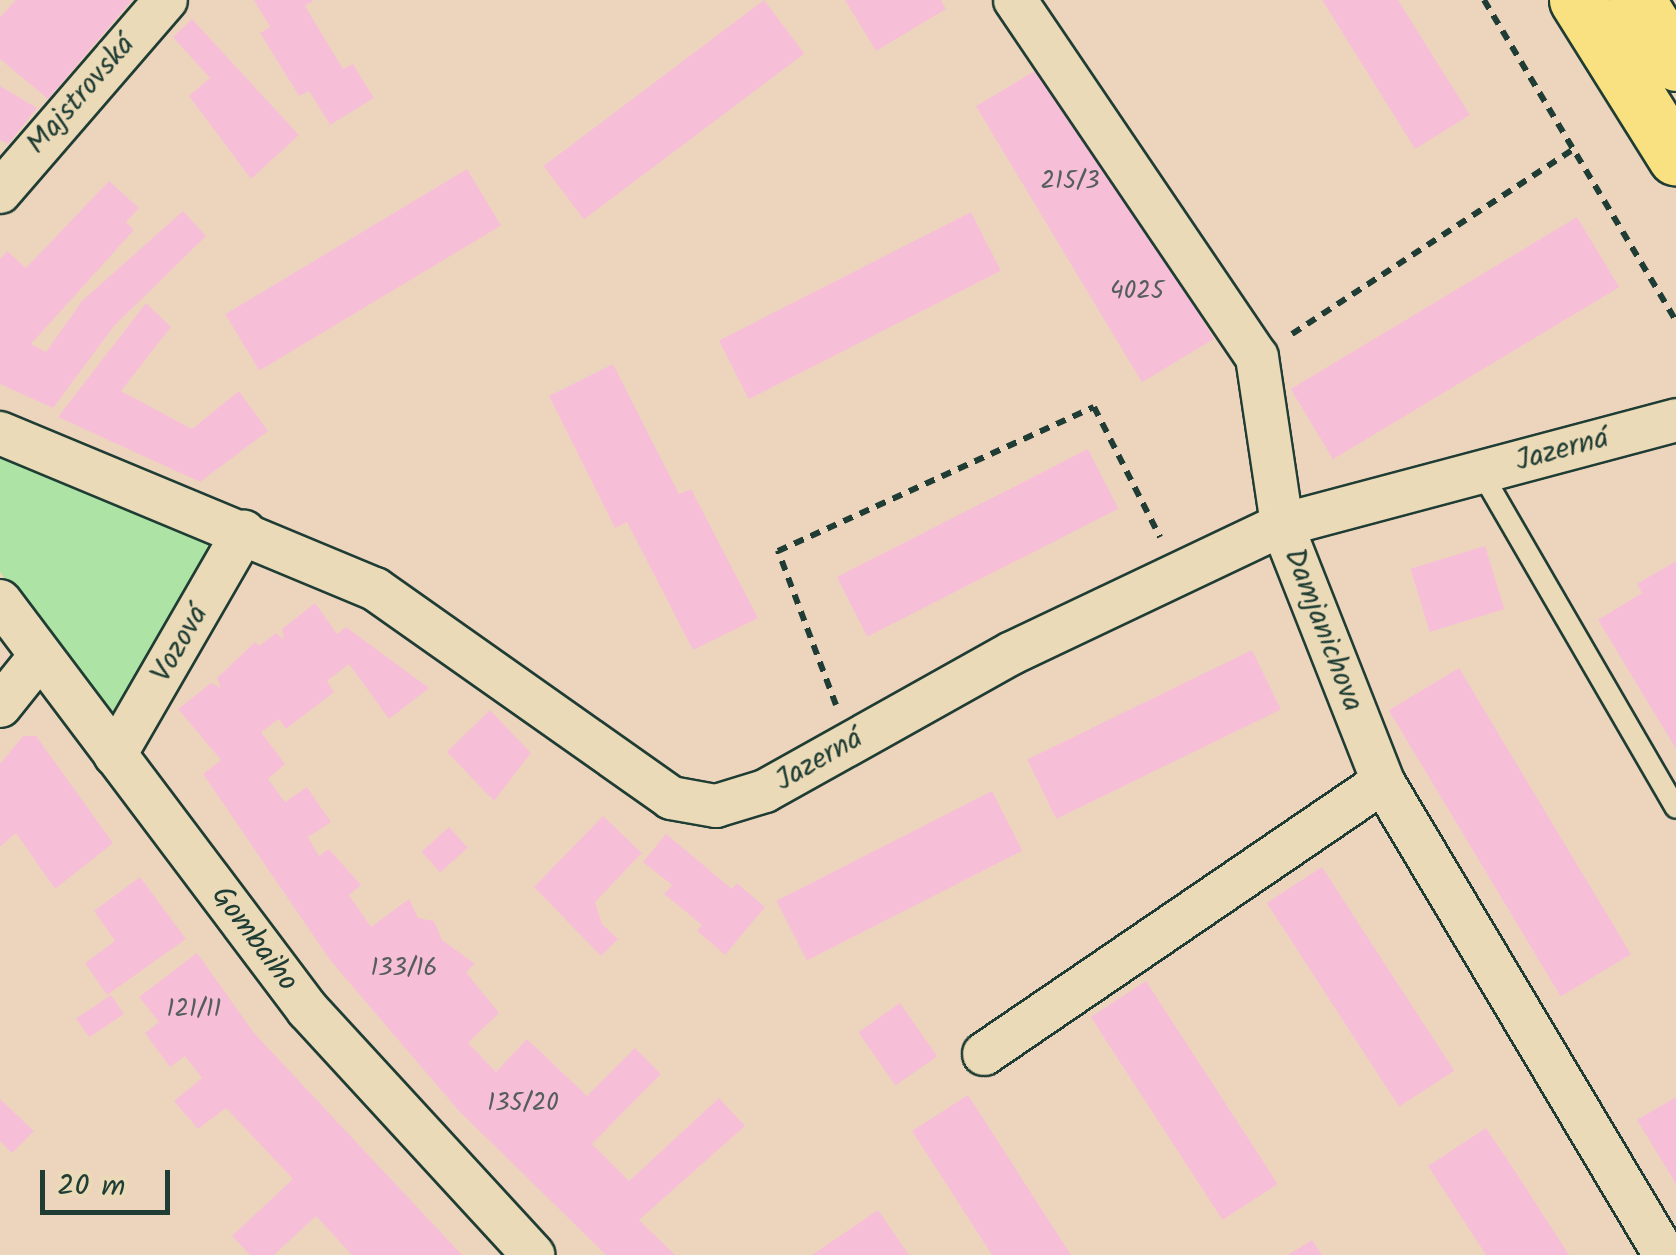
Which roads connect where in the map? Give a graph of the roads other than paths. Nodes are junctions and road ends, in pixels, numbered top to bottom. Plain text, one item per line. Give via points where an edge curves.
1 (166, 0) edge
2 (1015, 0) edge
3 (1577, 0) edge
4 (1637, 0) edge
5 (1676, 63) edge
6 (1676, 158) edge
7 (0, 192) edge
8 (1676, 420) edge
9 (0, 433) edge
10 (1481, 472) junction
11 (1282, 525) junction
12 (244, 532) junction
13 (0, 601) edge
14 (40, 656) junction
15 (0, 706) edge
16 (115, 755) junction
17 (1383, 782) junction
18 (1676, 808) edge
19 (984, 1054) dead end
20 (533, 1255) edge
21 (1664, 1255) edge

1 - 7 street, Majstrovská
2 - 11 street, Damjanichova via 1258,357
3 - 6 main road
4 - 5 main road
8 - 10 street, Jazerná
9 - 12 street, Jazerná
10 - 11 street, Jazerná
10 - 18 lane
11 - 12 street, Jazerná via 1012,652 743,801 716,806 671,798 375,589
11 - 17 street, Damjanichova
12 - 16 street, Vozová
13 - 14 street, Gombaiho
14 - 15 street
14 - 16 street, Gombaiho
16 - 20 street, Gombaiho via 308,1010
17 - 19 street
17 - 21 street, Damjanichova

